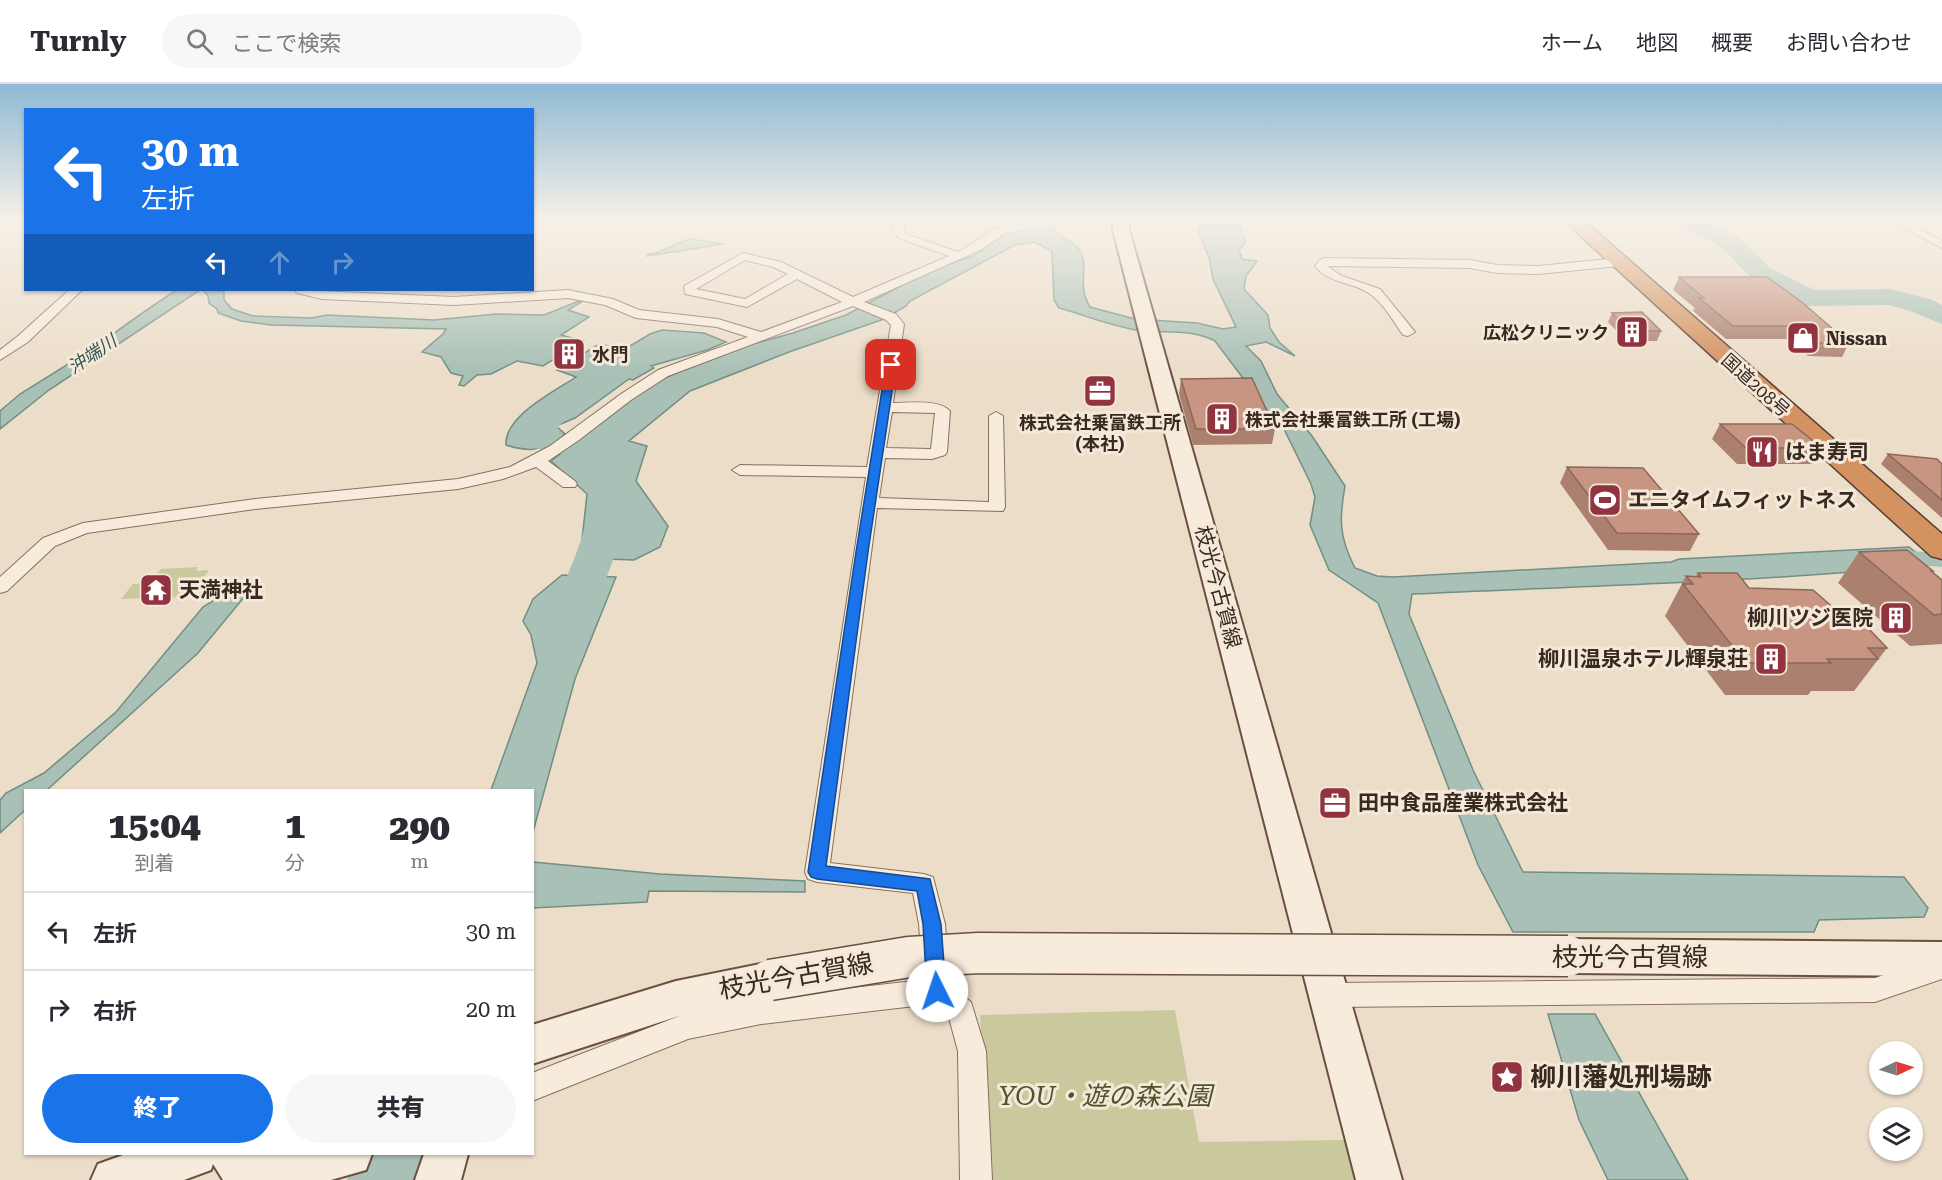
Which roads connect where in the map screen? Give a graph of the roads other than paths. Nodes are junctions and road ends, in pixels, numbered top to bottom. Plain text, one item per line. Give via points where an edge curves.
1 (718, 270) edge
2 (789, 270) edge
3 (927, 270) edge
4 (1132, 270) edge
5 (1324, 270) edge
6 (1628, 270) edge
7 (796, 274) junction
8 (75, 291) edge
9 (305, 291) edge
10 (854, 302) junction
11 (1408, 332) dead end
12 (760, 336) junction
13 (0, 338) edge
14 (23, 339) junction
15 (0, 356) edge
16 (885, 407) junction
17 (996, 416) dead end
18 (537, 460) junction
19 (876, 462) junction
20 (740, 470) dead end
21 (569, 484) dead end
22 (870, 503) junction
23 (1933, 543) edge
24 (0, 587) edge
25 (1942, 959) edge
26 (1942, 967) edge
27 (937, 991) junction
28 (1329, 995) junction
29 (534, 1044) edge
30 (534, 1086) edge
31 (192, 1155) edge
32 (232, 1155) edge
33 (345, 1155) edge
34 (446, 1155) edge
35 (114, 1180) edge
36 (438, 1180) edge
37 (976, 1180) edge
38 (1379, 1180) edge

1 - 7 street via 690,286 689,291 747,303
2 - 7 street
3 - 10 street
4 - 28 main road, 枝光今古賀線
5 - 11 street via 1373,290
6 - 23 highway, 国道208号
7 - 10 street
8 - 14 street
9 - 12 street via 453,301 568,294 609,302 636,314 718,323
10 - 12 street
10 - 16 street via 891,317 898,324
12 - 18 street via 640,385 581,433
13 - 14 street
14 - 15 street
16 - 19 street
16 - 19 street via 943,411 939,452
17 - 22 street via 997,507
18 - 21 street
18 - 24 street via 517,470 467,482 83,528 49,542
19 - 20 street
19 - 22 street
22 - 27 street via 817,872 924,884 932,924
25 - 29 main road, 枝光今古賀線, bridge via 979,953 909,957 676,999
26 - 28 street via 1875,990
27 - 30 street via 761,1011 687,1026
27 - 37 street via 961,1011 972,1051
28 - 38 main road, 枝光今古賀線
31 - 35 main road
32 - 33 main road via 247,1174
34 - 36 main road

